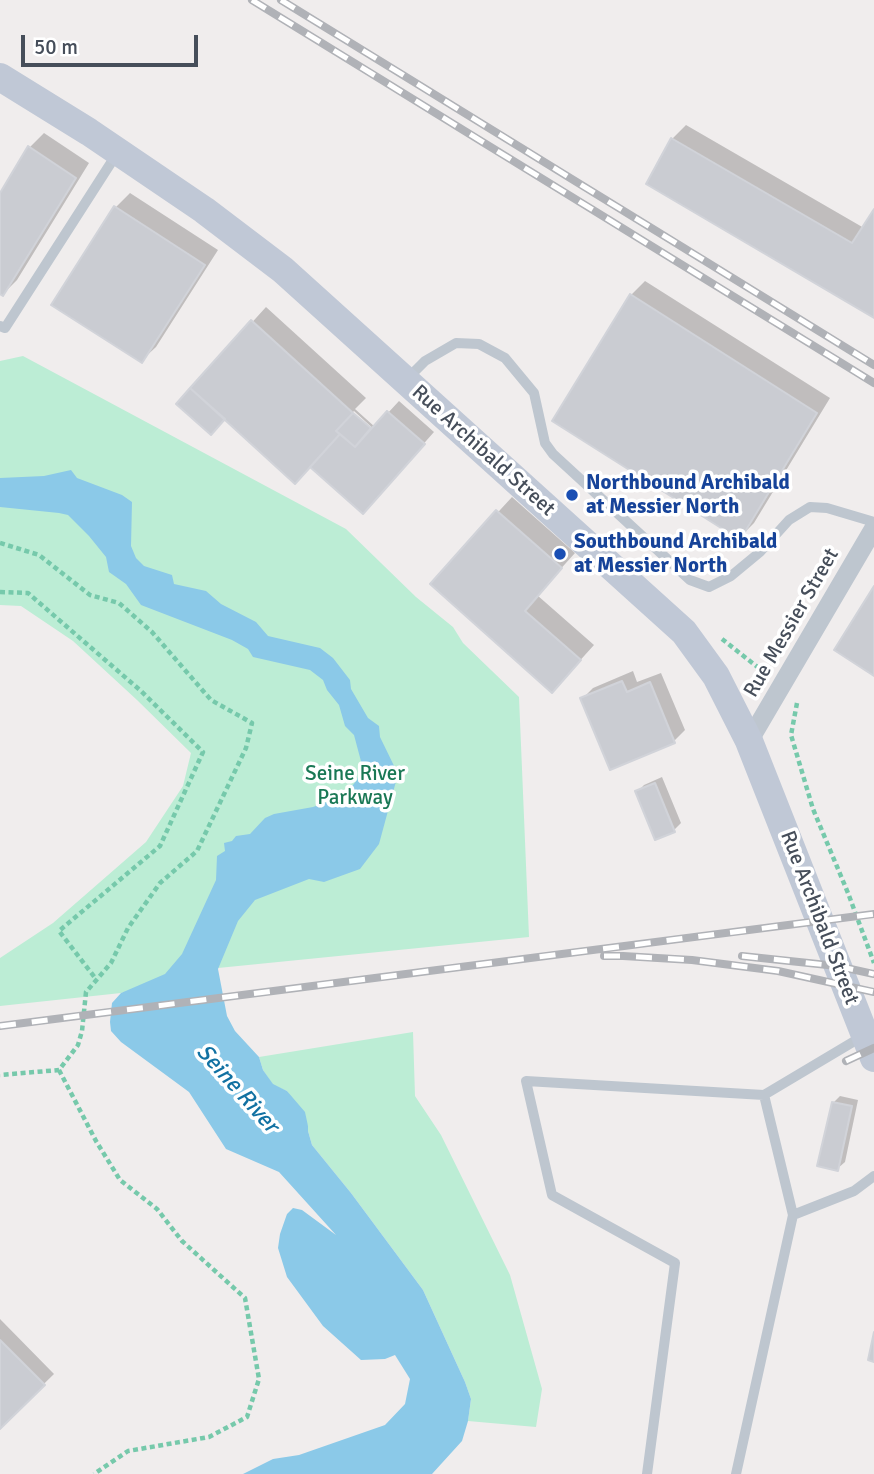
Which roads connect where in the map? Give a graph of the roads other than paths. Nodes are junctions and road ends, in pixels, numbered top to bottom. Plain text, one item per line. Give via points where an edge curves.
1 (0, 77) edge
2 (118, 152) junction
3 (0, 326) edge
4 (406, 381) junction
5 (874, 522) edge
6 (874, 528) edge
7 (749, 741) junction
8 (869, 1047) edge
9 (764, 1096) junction
10 (874, 1176) edge
11 (793, 1215) junction
12 (647, 1474) edge
13 (736, 1474) edge

1 - 2 main road, Rue Archibald Street
2 - 3 lane via 5,328
2 - 4 main road, Rue Archibald Street via 283,270
4 - 5 lane via 425,361 456,344 479,344 505,358 534,393 545,443 553,454 690,580 709,587 731,576 789,520 810,507
4 - 7 main road, Rue Archibald Street via 684,632 716,676
6 - 7 street, Rue Messier Street
7 - 8 main road, Rue Archibald Street
8 - 9 lane
9 - 11 lane
9 - 12 lane via 526,1081 552,1195 675,1263
10 - 11 lane via 854,1191
11 - 13 lane

